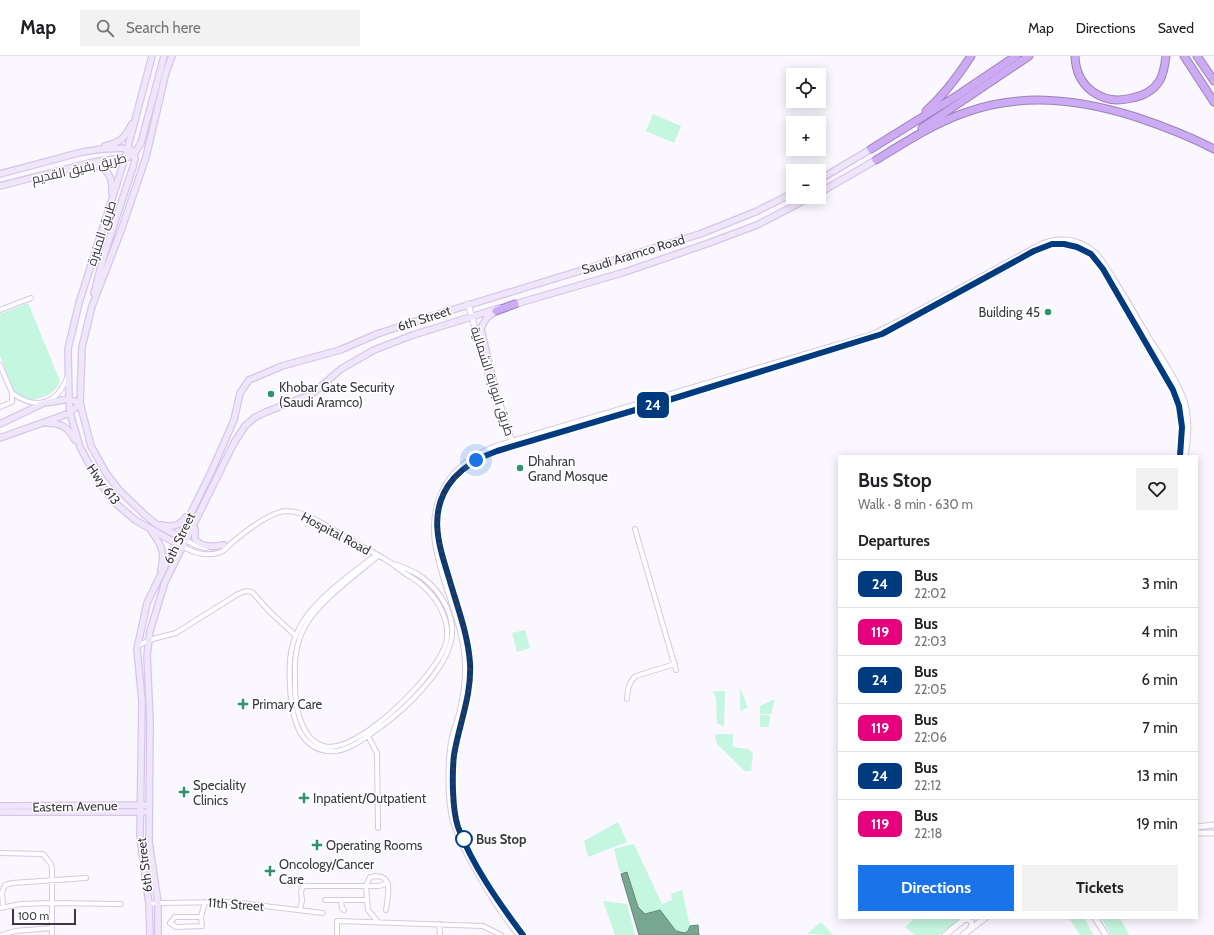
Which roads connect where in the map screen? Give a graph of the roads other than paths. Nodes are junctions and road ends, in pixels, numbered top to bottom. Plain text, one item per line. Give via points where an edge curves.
1 (152, 56) edge
2 (164, 56) edge
3 (172, 56) edge
4 (971, 56) edge
5 (1016, 56) edge
6 (1029, 56) edge
7 (1075, 56) edge
8 (1166, 56) edge
9 (1184, 56) edge
10 (1198, 56) edge
11 (1214, 80) edge
12 (1214, 102) edge
13 (138, 113) junction
14 (902, 130) junction
15 (128, 148) junction
16 (872, 149) joint
17 (1214, 149) edge
18 (82, 152) junction
19 (134, 154) junction
20 (125, 158) junction
21 (876, 160) junction
22 (77, 166) junction
23 (0, 174) edge
24 (826, 176) edge
25 (0, 186) edge
26 (826, 189) edge
27 (786, 196) edge
28 (111, 201) junction
29 (798, 204) edge
30 (31, 298) dead end
31 (468, 304) junction
32 (515, 304) junction
33 (92, 306) junction
34 (0, 310) edge
35 (496, 311) joint
36 (472, 316) junction
37 (0, 367) edge
38 (68, 374) junction
39 (494, 385) junction
40 (12, 393) junction
41 (69, 399) junction
42 (44, 403) junction
43 (80, 404) junction
44 (0, 407) edge
45 (70, 413) junction
46 (43, 423) junction
47 (0, 424) edge
48 (0, 438) edge
49 (513, 444) junction
50 (80, 447) junction
51 (1180, 455) edge
52 (1185, 455) edge
53 (196, 504) junction
54 (196, 521) junction
55 (156, 524) junction
56 (635, 529) dead end
57 (151, 530) junction
58 (180, 537) junction
59 (187, 541) junction
60 (234, 541) junction
61 (177, 543) junction
62 (224, 546) junction
63 (184, 547) junction
64 (377, 555) junction
65 (388, 561) junction
66 (159, 580) junction
67 (295, 636) junction
68 (299, 639) junction
69 (149, 640) junction
70 (138, 646) junction
71 (674, 664) junction
72 (676, 670) dead end
73 (627, 699) dead end
74 (366, 734) junction
75 (141, 805) junction
76 (149, 805) junction
77 (0, 806) edge
78 (0, 812) edge
79 (141, 812) junction
80 (149, 812) junction
81 (1214, 825) edge
82 (1198, 827) edge
83 (378, 828) dead end
84 (1214, 832) edge
85 (1198, 833) edge
86 (0, 853) edge
87 (86, 878) dead end
88 (52, 880) junction
89 (388, 883) junction
90 (366, 886) junction
91 (325, 900) dead end
92 (341, 900) junction
93 (367, 900) junction
94 (205, 902) junction
95 (52, 903) junction
96 (158, 903) junction
97 (121, 904) dead end
98 (149, 904) junction
99 (1, 908) edge
100 (300, 910) junction
101 (344, 910) dead end
102 (386, 910) dead end
103 (323, 913) dead end
104 (201, 918) junction
105 (965, 919) edge
106 (984, 919) edge
107 (1093, 919) edge
108 (1096, 919) edge
109 (378, 922) junction
110 (440, 924) junction
111 (52, 928) junction
112 (970, 929) junction
113 (2, 935) edge
114 (52, 935) edge
115 (150, 935) edge
116 (158, 935) edge
117 (337, 935) edge
118 (440, 935) edge
119 (501, 935) edge
120 (519, 935) edge
121 (523, 935) edge
122 (945, 935) edge
123 (962, 935) edge
124 (1103, 935) edge
125 (1106, 935) edge

1 - 13 main road, طريق المنيرة
2 - 19 main road, طريق بقيق القديم via 141,143
3 - 33 main road, طريق المنيرة via 146,157
4 - 14 highway via 945,92
5 - 14 highway
6 - 21 highway
7 - 8 highway via 1079,76 1087,87 1098,95 1112,100 1127,100 1142,96 1154,87 1160,79
9 - 12 highway
10 - 11 highway
13 - 15 main road, طريق المنيرة
13 - 18 main road via 122,140
14 - 16 highway
15 - 18 main road, طريق بقيق القديم
15 - 19 main road, طريق بقيق القديم
15 - 20 main road, طريق المنيرة
16 - 24 main road
17 - 21 highway via 1172,129 1108,108 1076,102 1029,100 998,103 965,112
18 - 23 main road, طريق بقيق القديم
19 - 20 main road, طريق بقيق القديم
19 - 33 main road, طريق بقيق القديم via 133,167 98,277
20 - 22 main road, طريق بقيق القديم
20 - 28 main road, طريق المنيرة
21 - 26 main road
22 - 25 main road, طريق بقيق القديم
22 - 28 main road via 94,165 104,170 112,181
27 - 31 main road, Saudi Aramco Road via 700,234
28 - 38 main road, طريق المنيرة via 79,303 68,349
29 - 32 main road, Saudi Aramco Road via 757,225 709,243 625,272
30 - 34 street
31 - 36 street, طريق البوابة الشمالية
31 - 53 main road, 6th Street via 377,334 340,350 282,366 249,380 238,400 234,420
32 - 35 highway
32 - 36 main road, Saudi Aramco Road
33 - 43 main road, طريق المنيرة via 82,347
35 - 39 main road via 484,321 481,329
36 - 39 street, طريق البوابة الشمالية via 489,376
36 - 54 main road, 6th Street via 374,350 341,369 312,394 254,418 245,426 234,443
37 - 40 street
38 - 41 main road, طريق المنيرة
38 - 42 street via 63,387
39 - 49 street, طريق البوابة الشمالية
40 - 42 street via 26,401
40 - 44 street via 12,402
41 - 42 main road
41 - 43 main road
41 - 45 main road, طريق المنيرة
42 - 47 main road
43 - 45 main road
43 - 55 main road, طريق المنيرة via 87,433 97,458 119,490
45 - 46 main road
45 - 50 main road, Hwy 613
46 - 48 main road
46 - 50 main road via 57,423 67,428
49 - 51 street via 652,406 882,334 1034,251 1052,244 1064,244 1091,254 1103,269 1168,380 1181,418
49 - 52 street via 874,334 1040,244 1060,239 1086,246 1099,258 1174,380 1186,413
49 - 120 street via 478,454 455,472 440,494 434,530 435,543 462,634 465,656 464,694 450,746 449,790 453,820 475,868
49 - 121 street via 485,455 469,464 456,476 441,499 437,526 470,664 467,701 454,757 453,794 458,826 472,857
50 - 57 main road, Hwy 613 via 94,474 114,501
53 - 55 main road via 180,524
53 - 58 main road, 6th Street
54 - 59 main road, 6th Street
54 - 62 main road via 194,536 197,542 209,546
55 - 58 main road, Hospital Road
56 - 71 street
57 - 61 main road, Hwy 613
57 - 66 main road via 162,550
58 - 59 main road, Hospital Road
58 - 61 main road, 6th Street
59 - 62 street, Hospital Road via 203,548
59 - 63 main road, 6th Street
60 - 62 street, Hospital Road
60 - 63 street, Hospital Road via 223,551 213,554 200,554
60 - 64 street, Hospital Road via 269,517 290,511 305,514
61 - 63 main road, Hwy 613
61 - 66 main road, 6th Street
63 - 69 main road, 6th Street via 165,582
64 - 65 street, Hospital Road
64 - 67 street, Hospital Road via 315,606 305,617
64 - 68 street, Hospital Road via 321,605 309,619
65 - 74 street, Hospital Road via 430,592 444,618 447,637 441,654 416,689
65 - 74 street, Hospital Road via 421,576 444,602 450,616 451,642 438,667 413,700 393,717
66 - 70 main road, 6th Street via 147,603
67 - 68 street
67 - 69 street via 252,592 246,590 176,633
67 - 74 street, Hospital Road via 290,663 290,700 302,737 318,749 334,752 347,748
68 - 74 street, Hospital Road via 294,667 295,699 308,736 322,746 334,747
69 - 70 street
69 - 76 main road, 6th Street
70 - 75 main road, 6th Street via 142,701
71 - 72 street
71 - 73 street via 636,676 629,684
74 - 83 street via 377,754
75 - 76 main road, Eastern Avenue
75 - 77 main road, Eastern Avenue
75 - 79 main road, 6th Street
76 - 80 main road, 6th Street
78 - 79 main road, Eastern Avenue
79 - 80 main road, Eastern Avenue
79 - 98 main road, 6th Street via 140,837
80 - 96 main road, 6th Street via 149,841
81 - 82 street
84 - 85 street
86 - 88 street via 42,854 51,864
87 - 88 street
88 - 95 street
88 - 99 street via 5,885
89 - 90 street
89 - 90 street via 380,876 374,876 370,877
89 - 102 street
90 - 93 street
90 - 100 street via 302,886
91 - 92 street
92 - 93 street
92 - 101 street
93 - 109 street via 368,910
94 - 96 street, 11th Street
94 - 100 street, 11th Street via 232,902
94 - 104 street
95 - 97 street
95 - 99 street via 21,904
95 - 111 street
96 - 98 street, 11th Street
96 - 116 main road, 6th Street
98 - 115 main road, 6th Street
100 - 103 street, 11th Street
104 - 104 street via 202,926 176,927 170,923 175,917
105 - 112 street via 972,922
105 - 122 street
106 - 112 street
107 - 124 street
108 - 125 street
109 - 110 street
109 - 117 street via 337,921
110 - 118 street
110 - 119 street via 483,926
111 - 113 street via 15,930
111 - 114 street
112 - 123 street

